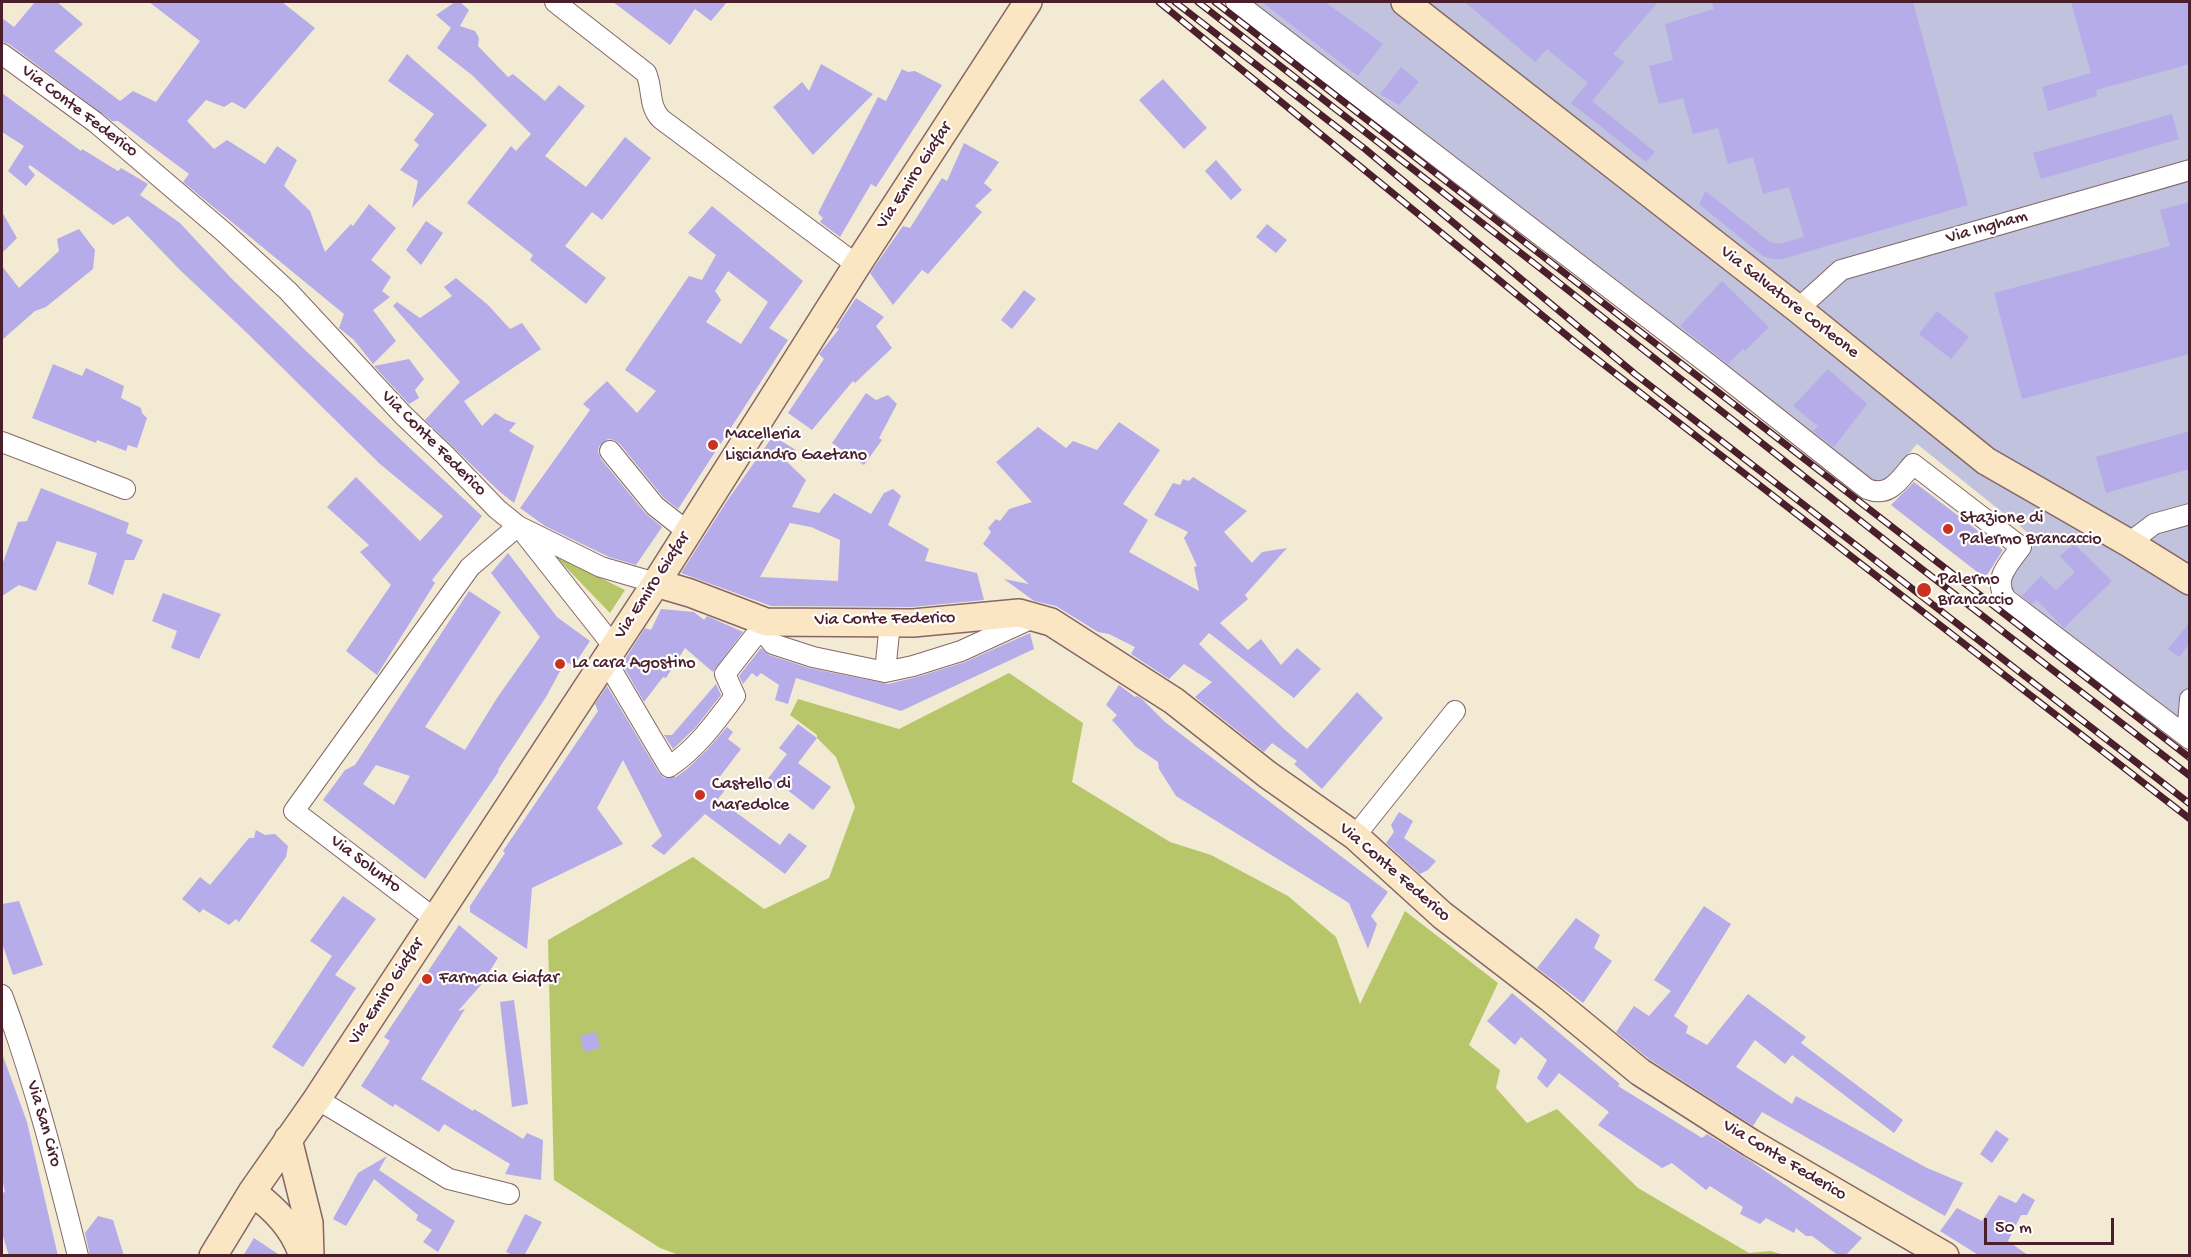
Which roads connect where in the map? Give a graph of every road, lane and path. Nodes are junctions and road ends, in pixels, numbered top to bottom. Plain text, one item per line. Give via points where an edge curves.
1 (555, 2) edge
2 (1028, 2) edge
3 (1236, 2) edge
4 (1405, 2) edge
5 (2, 54) edge
6 (2190, 170) edge
7 (857, 265) junction
8 (1798, 309) junction
9 (2, 442) edge
10 (610, 451) dead end
11 (125, 489) dead end
12 (2190, 514) edge
13 (518, 526) junction
14 (688, 532) junction
15 (2129, 543) junction
16 (2190, 581) edge
17 (656, 583) junction
18 (1035, 617) junction
19 (890, 622) junction
20 (758, 625) junction
21 (610, 653) junction
22 (885, 672) junction
23 (2190, 699) edge
24 (1455, 711) dead end
25 (2188, 738) edge
26 (1355, 836) junction
27 (435, 919) junction
28 (2, 995) edge
29 (318, 1099) junction
30 (288, 1139) junction
31 (252, 1192) junction
32 (509, 1194) dead end
33 (219, 1246) edge
34 (78, 1256) edge
35 (303, 1256) edge
36 (310, 1256) edge
37 (1946, 1256) edge

1 - 7 street via 645,73 654,110 661,118
2 - 7 street, Via Emiro Giafar
3 - 25 street via 1867,489 1879,492 1892,488 1913,464 1931,477 2021,548 2000,580 2006,599
4 - 8 street, Via Salvatore Corleone
5 - 13 street, Via Conte Federico via 95,122 225,233 288,291 403,415
6 - 8 street, Via Ingham via 1841,270
7 - 14 street, Via Emiro Giafar
8 - 15 street, Via Salvatore Corleone via 1986,461
9 - 11 street
10 - 14 street via 655,506
12 - 15 street via 2154,524
13 - 17 street, Via Conte Federico via 601,567
13 - 21 street
13 - 27 street, Via Solunto via 470,567 294,811
14 - 17 street, Via Emiro Giafar
15 - 16 street, Via Salvatore Corleone
17 - 20 street, Via Conte Federico via 690,593
17 - 21 street, Via Emiro Giafar
18 - 19 street, Via Conte Federico via 1019,613
18 - 22 street via 962,651
18 - 26 street, Via Conte Federico via 1051,622 1174,701 1268,775
19 - 20 street, Via Conte Federico
19 - 22 street
20 - 21 street via 754,637 725,674 735,696 706,736 669,767
20 - 22 street via 773,644
21 - 27 street, Via Emiro Giafar
23 - 25 street
24 - 26 street
26 - 37 street, Via Conte Federico via 1442,915 1640,1072 1751,1143
27 - 29 street, Via Emiro Giafar
28 - 34 street, Via San Ciro via 51,1149
29 - 30 street, Via Emiro Giafar
29 - 32 street via 449,1179
30 - 31 street, Via Emiro Giafar
30 - 36 street via 309,1223
31 - 33 street, Via Emiro Giafar
31 - 35 street via 273,1208 298,1240

